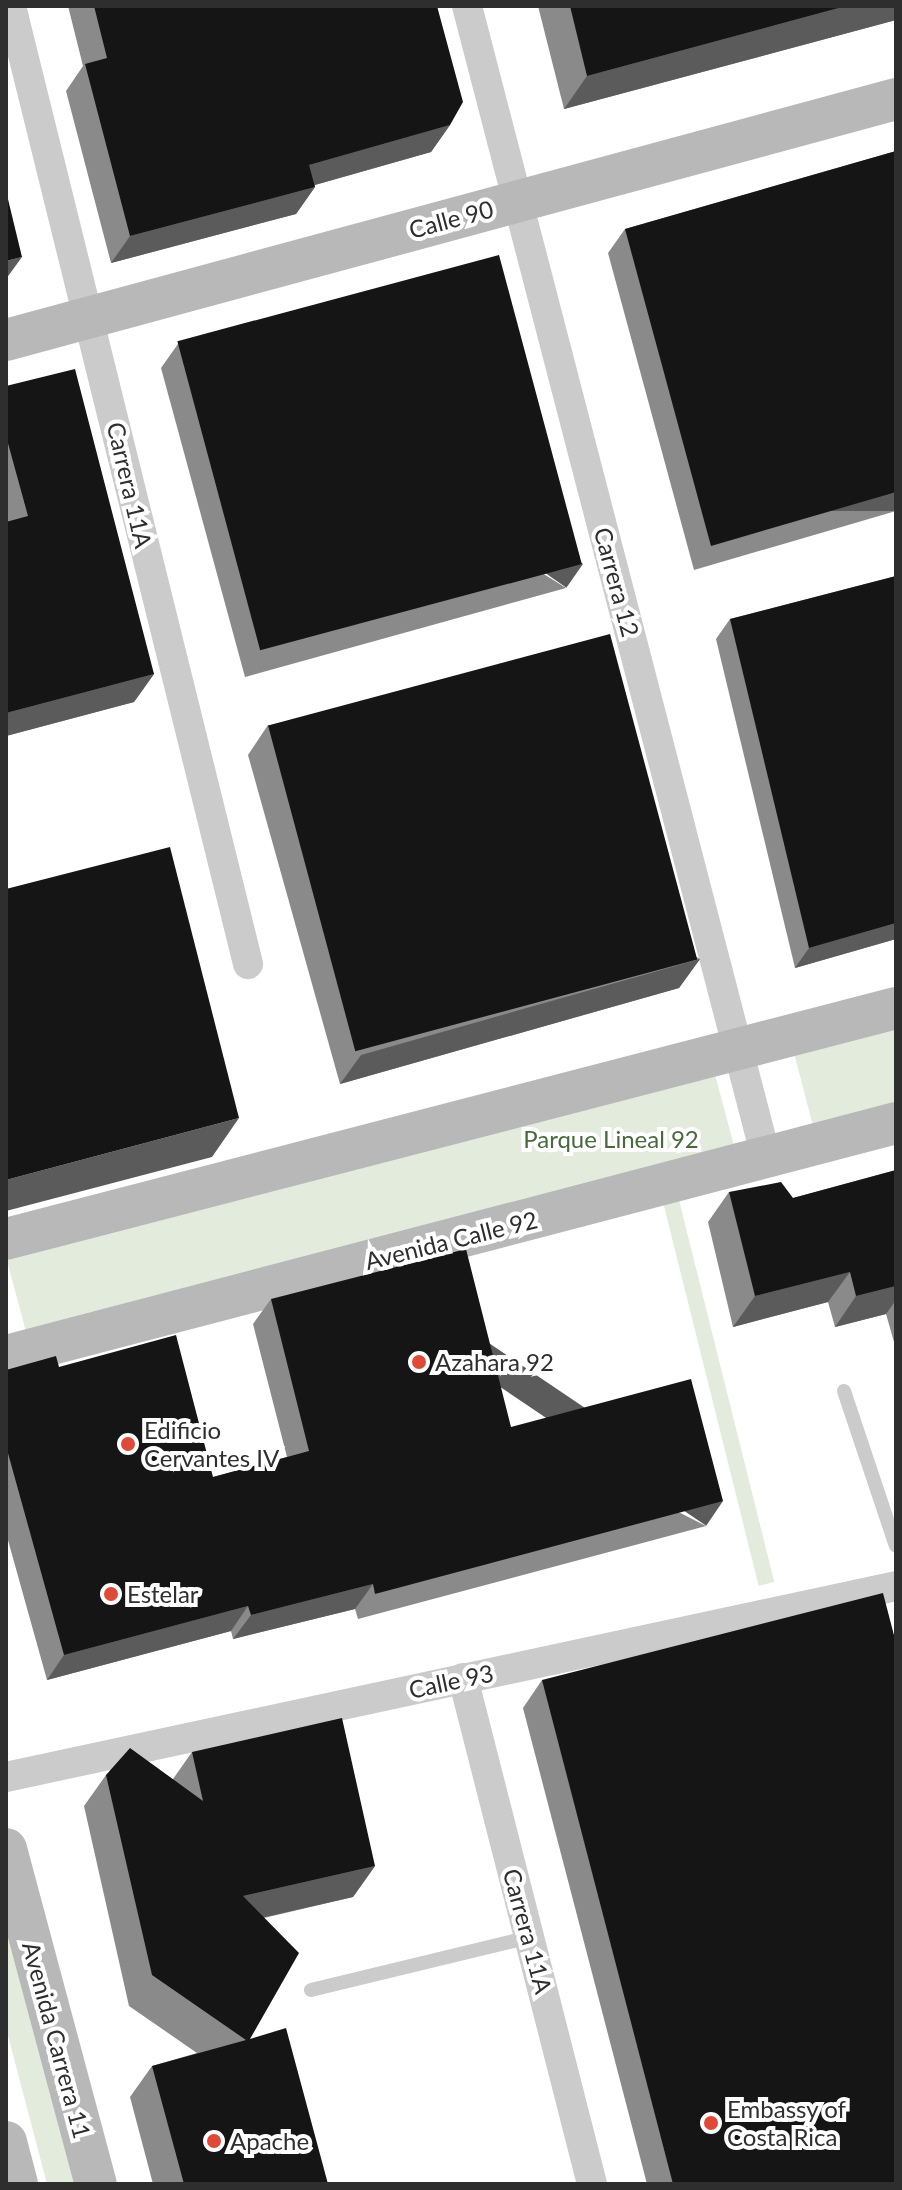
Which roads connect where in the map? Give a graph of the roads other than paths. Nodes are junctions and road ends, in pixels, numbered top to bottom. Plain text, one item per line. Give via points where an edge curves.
1 (11, 6) edge
2 (467, 6) edge
3 (896, 99) edge
4 (517, 201) junction
5 (91, 317) junction
6 (6, 340) edge
7 (248, 964) dead end
8 (896, 1008) edge
9 (738, 1049) junction
10 (896, 1123) edge
11 (766, 1157) junction
12 (6, 1239) edge
13 (6, 1356) edge
14 (844, 1391) dead end
15 (896, 1546) edge
16 (896, 1586) edge
17 (463, 1678) junction
18 (6, 1777) edge
19 (6, 1849) edge
20 (530, 1937) junction
21 (311, 1990) dead end
22 (6, 2142) edge
23 (17, 2184) edge
24 (96, 2184) edge
25 (592, 2184) edge

1 - 5 street, Carrera 11A
2 - 4 street, Carrera 12
3 - 4 main road, Calle 90
4 - 5 main road, Calle 90
4 - 9 street, Carrera 12
5 - 6 main road, Calle 90
5 - 7 street, Carrera 11A via 186,728
8 - 9 main road
9 - 11 street, Carrera 12
9 - 12 main road
10 - 11 main road, Avenida Calle 92
11 - 13 main road, Avenida Calle 92
14 - 15 lane
16 - 17 street, Calle 93
17 - 18 street, Calle 93
17 - 20 street, Carrera 11A
19 - 24 main road, Avenida Carrera 11
20 - 21 lane
20 - 25 street, Carrera 11A
22 - 23 main road

